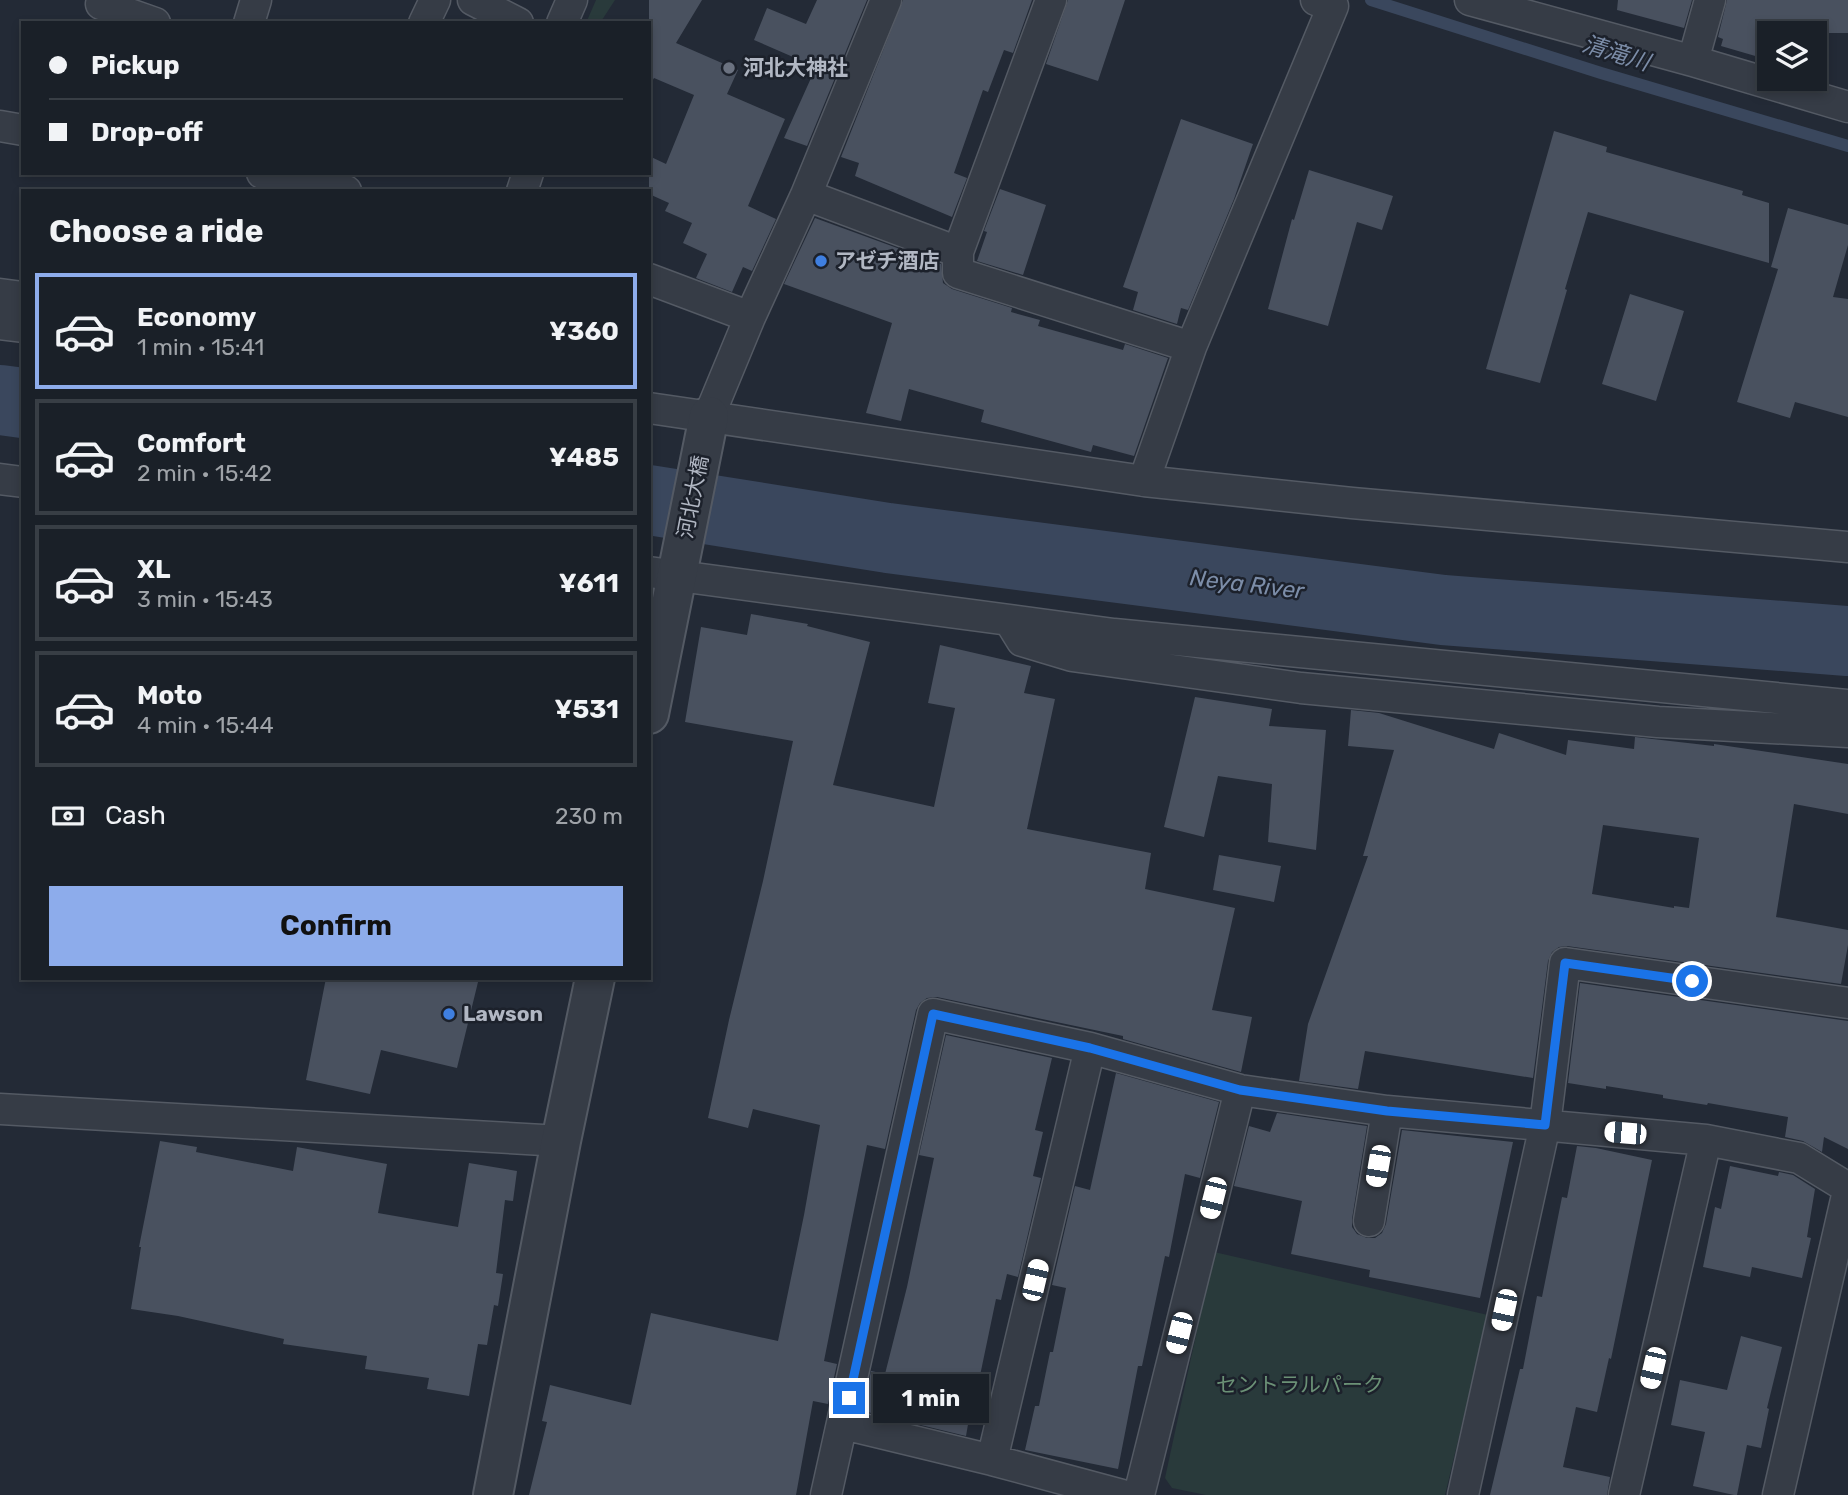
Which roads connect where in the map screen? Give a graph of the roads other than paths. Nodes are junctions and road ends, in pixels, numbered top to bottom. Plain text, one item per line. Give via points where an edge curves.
1 (256, 0) edge
2 (435, 0) edge
3 (473, 0) edge
4 (572, 0) edge
5 (886, 0) edge
6 (1051, 0) edge
7 (1316, 0) edge
8 (1470, 0) edge
9 (1710, 0) edge
10 (99, 9) edge
11 (147, 21) edge
12 (250, 21) edge
13 (425, 21) edge
14 (514, 21) edge
15 (563, 21) edge
16 (1693, 61) junction
17 (1848, 107) edge
18 (0, 126) edge
19 (21, 130) edge
20 (271, 175) edge
21 (337, 189) edge
22 (806, 195) junction
23 (958, 252) junction
24 (651, 280) edge
25 (0, 294) edge
26 (21, 297) edge
27 (750, 317) junction
28 (0, 324) edge
29 (21, 327) edge
30 (1191, 347) junction
31 (651, 409) edge
32 (707, 425) junction
33 (0, 479) edge
34 (1144, 481) junction
35 (21, 482) edge
36 (1848, 547) edge
37 (669, 570) edge
38 (1009, 620) junction
39 (651, 700) edge
40 (1848, 705) edge
41 (1848, 732) edge
42 (595, 980) edge
43 (1848, 1003) edge
44 (1090, 1048) junction
45 (1240, 1090) junction
46 (0, 1109) edge
47 (1387, 1111) junction
48 (1545, 1125) junction
49 (1706, 1140) junction
50 (561, 1141) junction
51 (1848, 1189) edge
52 (1369, 1221) dead end
53 (843, 1424) junction
54 (992, 1460) junction
55 (493, 1495) edge
56 (826, 1495) edge
57 (1122, 1495) edge
58 (1139, 1495) edge
59 (1463, 1495) edge
60 (1624, 1495) edge
61 (1778, 1495) edge

1 - 12 street
2 - 13 street
3 - 14 street
4 - 15 street
5 - 22 street
6 - 23 street
7 - 30 street via 1333,6
8 - 16 street
9 - 16 street
10 - 11 street
16 - 17 street
18 - 19 street
20 - 21 street
22 - 23 street
22 - 27 street
23 - 30 street via 958,273
24 - 27 street
25 - 26 street
27 - 32 street
28 - 29 street
30 - 34 street
31 - 32 street
32 - 34 street
32 - 37 street, 河北大橋
33 - 35 street
34 - 36 street
37 - 38 street
37 - 39 street, 河北大橋
38 - 40 street
38 - 41 street via 1022,641 1072,656 1301,688 1658,722
42 - 50 street
43 - 48 street via 1565,963
44 - 45 street
44 - 53 street via 933,1014
44 - 54 street
45 - 47 street
45 - 58 street
46 - 50 street
47 - 48 street
47 - 52 street
48 - 49 street
48 - 59 street
49 - 51 street via 1799,1158
49 - 60 street
50 - 55 street
51 - 61 street
53 - 54 street
53 - 56 street
54 - 57 street

